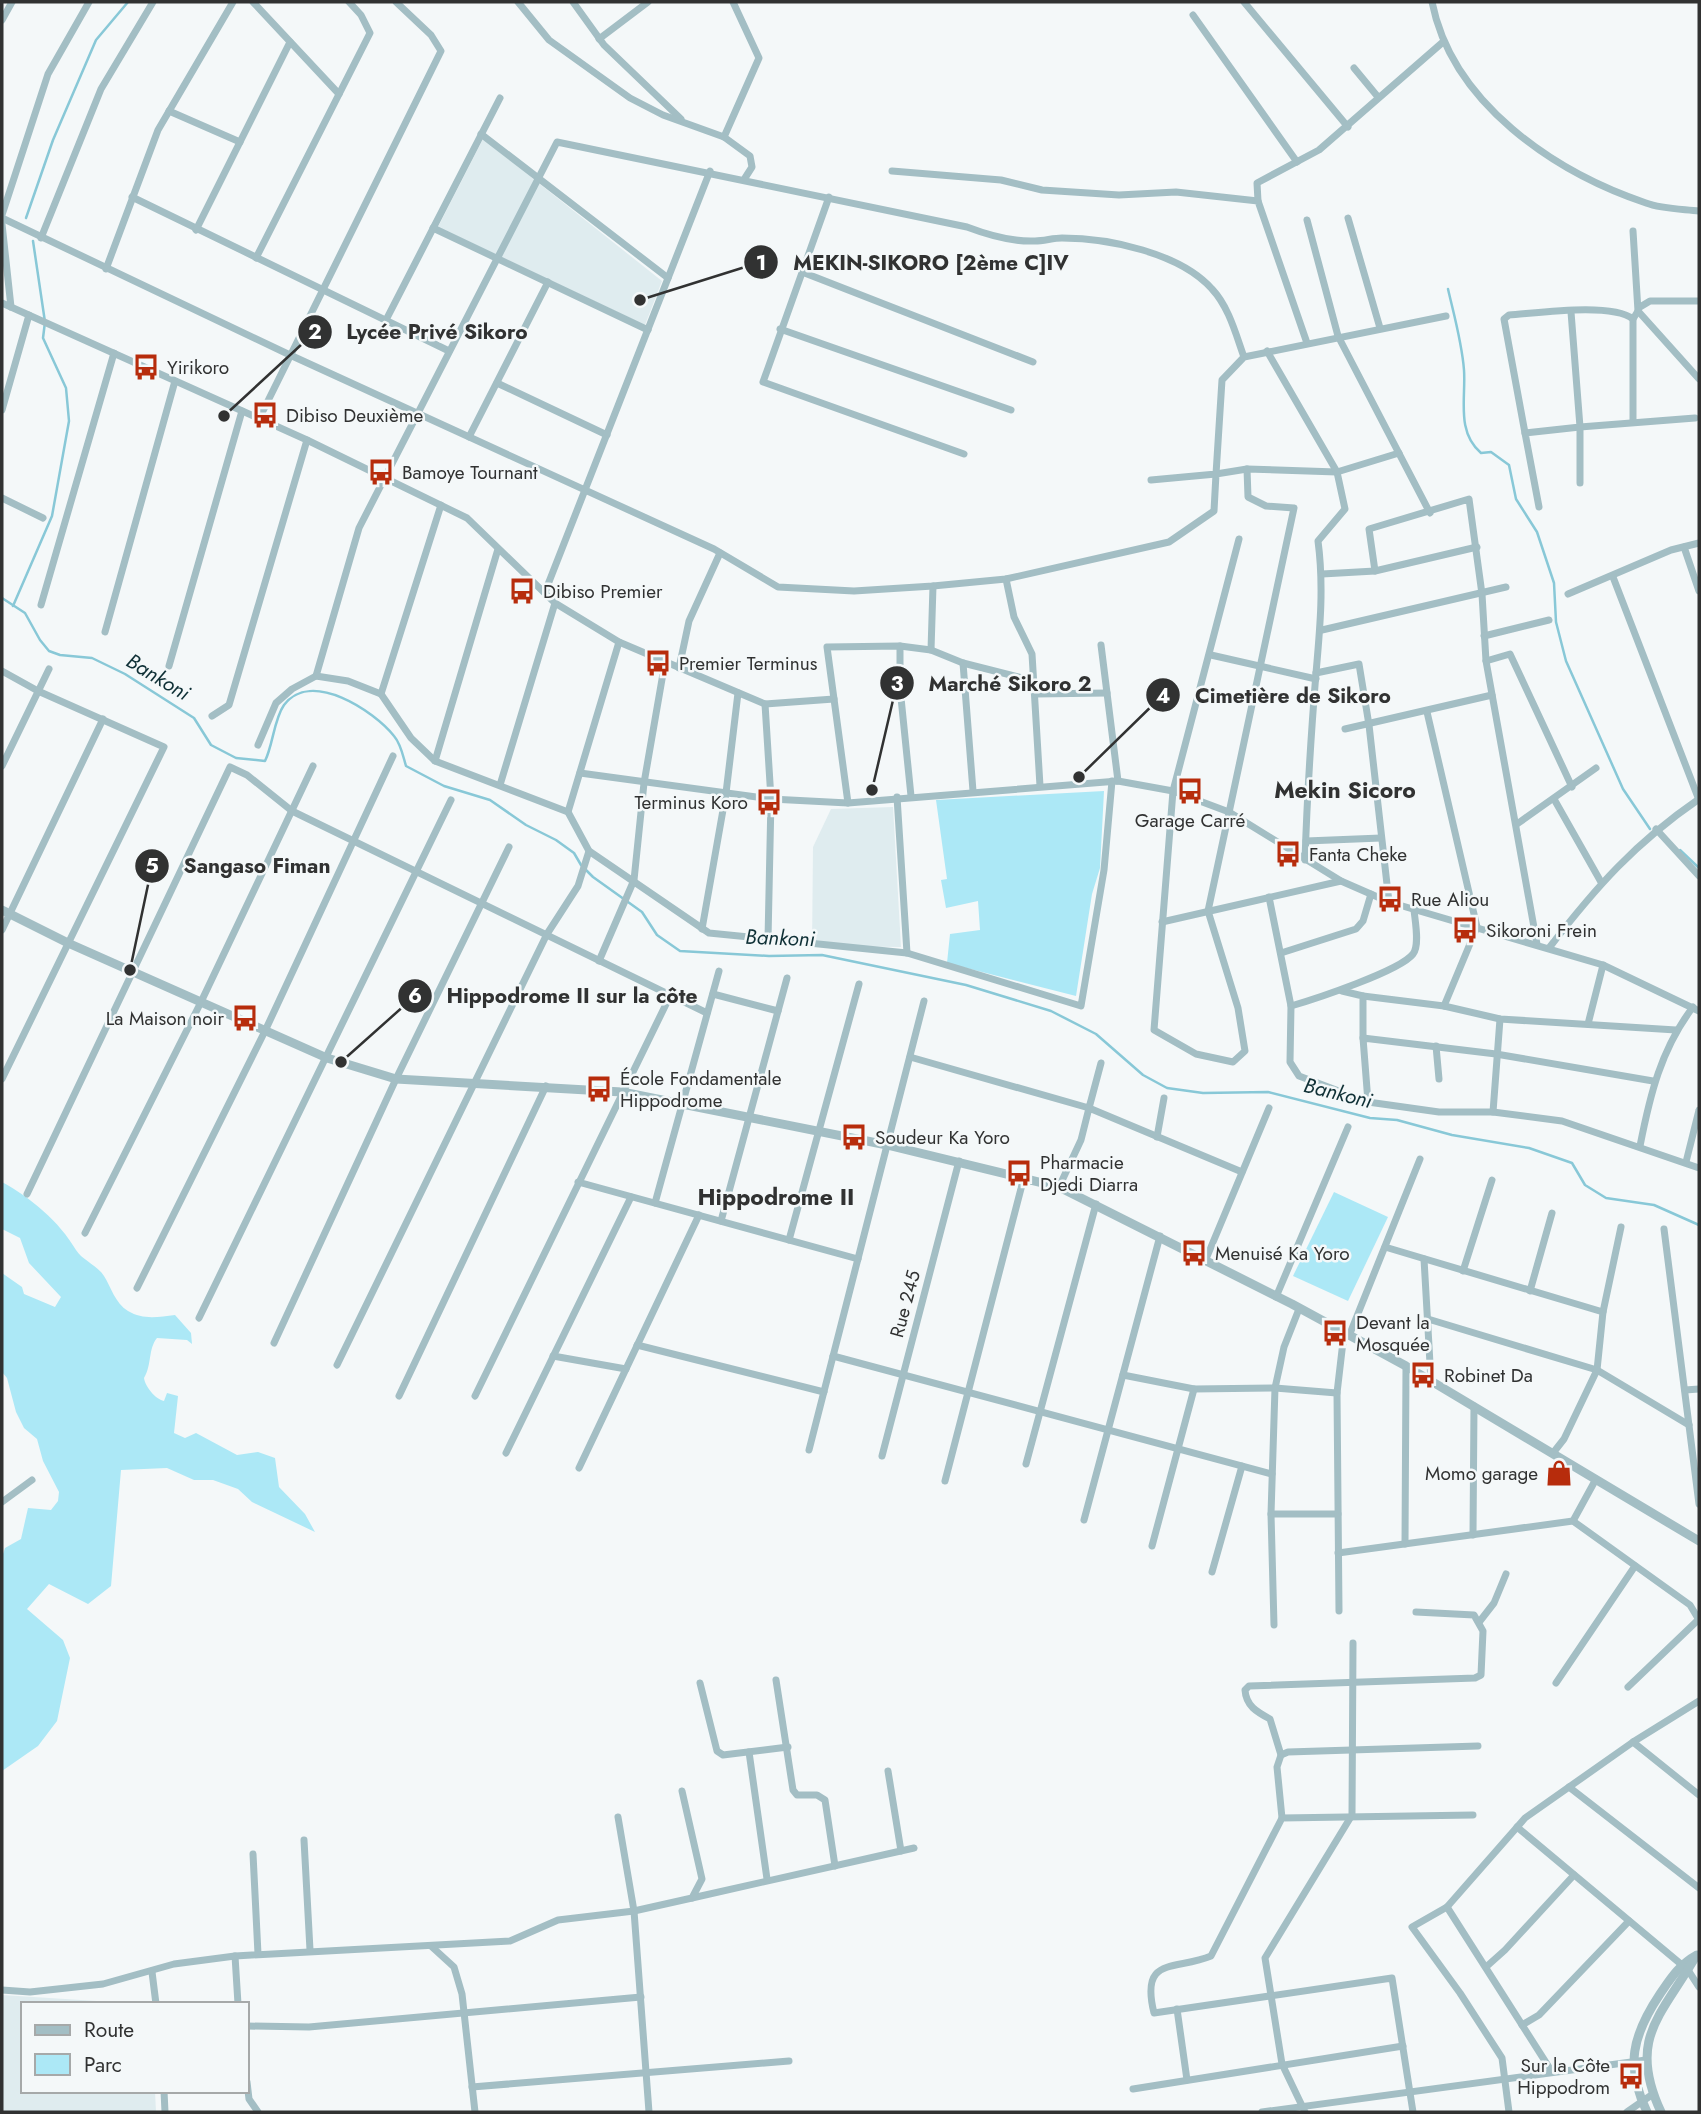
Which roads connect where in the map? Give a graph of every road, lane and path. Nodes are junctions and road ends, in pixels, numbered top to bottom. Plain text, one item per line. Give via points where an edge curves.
1 (12, 2) edge
2 (89, 2) edge
3 (153, 2) edge
4 (233, 2) edge
5 (253, 2) edge
6 (349, 2) edge
7 (396, 2) edge
8 (518, 2) edge
9 (573, 2) edge
10 (648, 2) edge
11 (733, 2) edge
12 (1244, 2) edge
13 (1432, 2) edge
14 (1193, 15) dead end
15 (2, 20) edge
16 (598, 39) junction
17 (290, 42) junction
18 (1443, 42) junction
19 (1354, 68) dead end
20 (339, 94) junction
21 (1378, 97) junction
22 (500, 98) dead end
23 (169, 111) junction
24 (682, 119) junction
25 (1348, 127) junction
26 (481, 134) junction
27 (724, 137) junction
28 (240, 142) junction
29 (1297, 162) junction
30 (710, 171) junction
31 (892, 171) dead end
32 (538, 178) junction
33 (745, 178) junction
34 (132, 197) junction
35 (829, 197) junction
36 (1258, 201) junction
37 (1699, 211) edge
38 (2, 217) edge
39 (1348, 218) dead end
40 (1307, 219) dead end
41 (2, 225) edge
42 (433, 228) junction
43 (196, 230) junction
44 (1633, 231) dead end
45 (41, 238) junction
46 (257, 258) junction
47 (497, 258) junction
48 (106, 269) junction
49 (802, 272) junction
50 (668, 278) junction
51 (548, 282) junction
52 (322, 290) junction
53 (1699, 301) edge
54 (2, 303) edge
55 (12, 307) junction
56 (1571, 312) junction
57 (1637, 312) junction
58 (29, 315) junction
59 (1446, 316) dead end
60 (386, 320) junction
61 (1380, 328) junction
62 (780, 329) junction
63 (648, 330) junction
64 (1338, 336) junction
65 (1307, 343) junction
66 (449, 351) junction
67 (1267, 351) junction
68 (114, 353) junction
69 (290, 355) junction
70 (1244, 357) junction
71 (1033, 362) dead end
72 (1699, 379) edge
73 (175, 381) junction
74 (496, 383) junction
75 (2, 410) edge
76 (242, 411) junction
77 (1011, 411) dead end
78 (417, 414) junction
79 (1695, 418) dead end
80 (259, 419) junction
81 (1633, 422) junction
82 (1580, 427) junction
83 (1525, 433) junction
84 (607, 435) junction
85 (469, 437) junction
86 (307, 440) junction
87 (1399, 453) junction
88 (964, 454) dead end
89 (1247, 469) junction
90 (1337, 472) junction
91 (1216, 474) junction
92 (384, 478) junction
93 (1151, 480) dead end
94 (1580, 483) dead end
95 (585, 490) junction
96 (2, 498) edge
97 (440, 505) junction
98 (1538, 508) dead end
99 (1430, 513) junction
100 (43, 518) dead end
101 (1240, 539) dead end
102 (1699, 543) edge
103 (1477, 547) junction
104 (1684, 547) junction
105 (498, 549) junction
106 (720, 553) junction
107 (1375, 571) junction
108 (1322, 574) junction
109 (1613, 577) junction
110 (1006, 579) junction
111 (933, 586) junction
112 (1506, 587) dead end
113 (1699, 591) edge
114 (545, 592) junction
115 (1482, 593) junction
116 (1569, 594) dead end
117 (555, 603) junction
118 (41, 605) dead end
119 (1549, 620) dead end
120 (1322, 630) junction
121 (105, 632) dead end
122 (1484, 636) junction
123 (619, 642) junction
124 (1101, 645) dead end
125 (900, 646) junction
126 (932, 650) junction
127 (1211, 655) junction
128 (1486, 661) junction
129 (665, 662) junction
130 (963, 663) junction
131 (169, 666) dead end
132 (1261, 667) junction
133 (679, 668) junction
134 (49, 669) dead end
135 (2, 671) edge
136 (316, 676) junction
137 (1316, 676) junction
138 (1034, 681) junction
139 (38, 691) junction
140 (738, 693) junction
141 (381, 694) junction
142 (1035, 694) junction
143 (1107, 694) junction
144 (1492, 695) junction
145 (834, 699) junction
146 (765, 704) junction
147 (1427, 712) junction
148 (212, 716) dead end
149 (103, 719) junction
150 (1369, 725) junction
151 (1345, 729) dead end
152 (258, 745) dead end
153 (393, 755) dead end
154 (435, 761) junction
155 (2, 766) edge
156 (313, 766) dead end
157 (1596, 768) dead end
158 (580, 773) junction
159 (1115, 781) junction
160 (644, 783) junction
161 (500, 785) junction
162 (1040, 786) junction
163 (1572, 787) junction
164 (973, 791) junction
165 (1173, 791) junction
166 (726, 793) junction
167 (911, 796) junction
168 (897, 797) junction
169 (771, 799) junction
170 (1554, 799) junction
171 (1699, 799) edge
172 (451, 800) dead end
173 (848, 803) junction
174 (292, 811) junction
175 (568, 812) junction
176 (1229, 812) junction
177 (1517, 824) junction
178 (1656, 829) junction
179 (1381, 838) junction
180 (353, 841) junction
181 (1306, 841) junction
182 (509, 847) dead end
183 (589, 851) junction
184 (1305, 860) junction
185 (419, 872) junction
186 (1699, 876) edge
187 (634, 880) junction
188 (1342, 881) junction
189 (1601, 882) junction
190 (1371, 894) junction
191 (1269, 897) junction
192 (482, 902) junction
193 (1389, 902) junction
194 (1415, 910) junction
195 (1208, 911) junction
196 (6, 912) edge
197 (1162, 922) junction
198 (1477, 928) junction
199 (702, 929) junction
200 (2, 930) edge
201 (547, 934) junction
202 (768, 939) junction
203 (68, 943) junction
204 (1537, 944) junction
205 (1549, 948) junction
206 (1281, 953) junction
207 (907, 954) junction
208 (599, 961) junction
209 (1603, 965) junction
210 (719, 971) dead end
211 (134, 973) junction
212 (787, 978) dead end
213 (859, 984) dead end
214 (1342, 991) junction
215 (713, 993) junction
216 (670, 996) junction
217 (1363, 996) junction
218 (924, 1001) dead end
219 (201, 1002) junction
220 (1292, 1006) junction
221 (1444, 1006) junction
222 (1698, 1009) edge
223 (778, 1010) junction
224 (708, 1013) junction
225 (1500, 1019) junction
226 (1588, 1024) junction
227 (1676, 1030) junction
228 (265, 1031) junction
229 (1363, 1038) junction
230 (1436, 1046) junction
231 (1496, 1054) junction
232 (910, 1056) junction
233 (327, 1058) junction
234 (1101, 1063) dead end
235 (2, 1079) edge
236 (396, 1079) junction
237 (1439, 1079) dead end
238 (1653, 1081) junction
239 (474, 1083) junction
240 (546, 1086) junction
241 (622, 1092) junction
242 (1164, 1098) dead end
243 (1368, 1102) junction
244 (684, 1103) junction
245 (1089, 1108) junction
246 (1269, 1108) dead end
247 (1699, 1110) edge
248 (1493, 1112) junction
249 (750, 1116) junction
250 (1348, 1128) dead end
251 (819, 1130) junction
252 (1157, 1137) junction
253 (887, 1145) junction
254 (1640, 1146) junction
255 (1420, 1159) dead end
256 (959, 1161) junction
257 (1686, 1162) junction
258 (1699, 1168) edge
259 (1242, 1172) junction
260 (1024, 1177) junction
261 (1492, 1180) dead end
262 (578, 1182) junction
263 (1059, 1186) junction
264 (27, 1194) dead end
265 (631, 1197) junction
266 (655, 1203) junction
267 (1096, 1204) junction
268 (1552, 1213) dead end
269 (699, 1215) junction
270 (721, 1221) junction
271 (1622, 1227) dead end
272 (1664, 1229) dead end
273 (85, 1233) dead end
274 (1160, 1236) junction
275 (789, 1240) junction
276 (1385, 1247) junction
277 (858, 1259) junction
278 (1206, 1259) junction
279 (1424, 1259) junction
280 (1463, 1271) junction
281 (137, 1288) dead end
282 (1530, 1291) junction
283 (1276, 1297) junction
284 (1299, 1309) junction
285 (1603, 1312) junction
286 (199, 1318) dead end
287 (1428, 1320) junction
288 (1347, 1334) junction
289 (274, 1343) dead end
290 (637, 1345) junction
291 (553, 1356) junction
292 (833, 1356) junction
293 (337, 1364) dead end
294 (1406, 1366) junction
295 (626, 1369) junction
296 (1597, 1370) junction
297 (903, 1375) junction
298 (1123, 1375) junction
299 (1431, 1381) junction
300 (1275, 1388) junction
301 (1194, 1389) junction
302 (1699, 1389) edge
303 (1685, 1390) junction
304 (824, 1392) junction
305 (968, 1393) junction
306 (1337, 1393) junction
307 (399, 1396) dead end
308 (475, 1396) dead end
309 (1474, 1406) junction
310 (1041, 1412) junction
311 (1689, 1424) junction
312 (1108, 1430) junction
313 (1178, 1449) junction
314 (809, 1450) dead end
315 (506, 1453) dead end
316 (1553, 1453) junction
317 (882, 1456) dead end
318 (1026, 1464) dead end
319 (1242, 1466) junction
320 (579, 1468) dead end
321 (1272, 1474) junction
322 (1597, 1479) junction
323 (32, 1480) dead end
324 (945, 1481) dead end
325 (2, 1502) edge
326 (1699, 1504) edge
327 (1271, 1514) junction
328 (1338, 1514) junction
329 (1084, 1520) dead end
330 (1573, 1521) junction
331 (1473, 1535) junction
332 (1699, 1541) edge
333 (1405, 1544) junction
334 (1152, 1546) dead end
335 (1338, 1553) junction
336 (1635, 1566) junction
337 (1212, 1572) dead end
338 (1506, 1574) dead end
339 (1339, 1611) dead end
340 (1416, 1612) dead end
341 (1699, 1619) edge
342 (1480, 1621) junction
343 (1274, 1625) dead end
344 (1353, 1643) dead end
345 (776, 1680) dead end
346 (1353, 1681) junction
347 (700, 1683) dead end
348 (1556, 1683) dead end
349 (1628, 1687) dead end
350 (1699, 1701) edge
351 (1633, 1742) junction
352 (1478, 1746) dead end
353 (788, 1747) junction
354 (1353, 1749) junction
355 (749, 1752) junction
356 (1281, 1755) junction
357 (887, 1771) dead end
358 (1569, 1787) junction
359 (682, 1791) dead end
360 (1699, 1795) edge
361 (1353, 1815) junction
362 (1473, 1815) dead end
363 (618, 1817) dead end
364 (1282, 1818) junction
365 (1517, 1827) junction
366 (304, 1840) dead end
367 (914, 1849) dead end
368 (901, 1851) junction
369 (253, 1854) dead end
370 (835, 1866) junction
371 (1574, 1875) junction
372 (767, 1879) junction
373 (1699, 1888) edge
374 (692, 1898) junction
375 (1447, 1907) junction
376 (634, 1911) junction
377 (1629, 1921) junction
378 (431, 1946) junction
379 (310, 1950) junction
380 (1698, 1953) edge
381 (258, 1954) junction
382 (235, 1956) junction
383 (1486, 1967) junction
384 (1684, 1967) junction
385 (152, 1972) junction
386 (1699, 1987) edge
387 (2, 1990) edge
388 (1271, 1995) junction
389 (641, 1997) junction
390 (156, 2002) edge
391 (238, 2002) edge
392 (1177, 2009) junction
393 (464, 2014) junction
394 (1522, 2025) junction
395 (248, 2026) edge
396 (1403, 2046) junction
397 (1646, 2060) junction
398 (789, 2061) dead end
399 (1634, 2061) junction
400 (1282, 2064) junction
401 (647, 2073) junction
402 (1552, 2073) junction
403 (1504, 2079) junction
404 (1187, 2080) junction
405 (472, 2087) junction
406 (1133, 2089) dead end
407 (248, 2090) edge
408 (1410, 2092) junction
409 (164, 2093) edge
410 (1653, 2094) junction
411 (1642, 2101) junction
412 (1304, 2109) edge
413 (165, 2112) edge
414 (258, 2112) edge
415 (475, 2112) edge
416 (649, 2112) edge
417 (1262, 2112) edge
418 (1413, 2112) edge
419 (1509, 2112) edge
420 (1627, 2112) edge
421 (1647, 2112) edge
422 (1661, 2112) edge

1 - 15 street
2 - 38 street via 48,74
3 - 45 street via 101,89
4 - 23 street
5 - 17 street
6 - 20 street via 370,33
7 - 52 street via 441,51
8 - 24 street via 549,40 572,58 630,98
9 - 16 street
10 - 16 street
11 - 27 street via 759,58
12 - 25 street
13 - 18 street
14 - 29 street
16 - 24 street
17 - 20 street
17 - 28 street
18 - 21 street
18 - 37 street via 1466,80 1532,145 1576,174 1648,204
19 - 21 street
20 - 46 street
21 - 25 street
22 - 26 street
23 - 28 street
23 - 34 street
24 - 27 street
25 - 29 street
26 - 32 street
26 - 42 street
27 - 33 street via 750,156 752,167
28 - 43 street
29 - 36 street via 1257,183
30 - 32 street via 557,142
30 - 33 street
30 - 50 street
31 - 36 street via 1001,180 1042,190 1119,195 1176,192
32 - 47 street
32 - 50 street
33 - 35 street
34 - 43 street
34 - 48 street
35 - 49 street
35 - 70 street via 989,235 1034,241 1086,239 1165,256 1212,289 1228,314
36 - 65 street
38 - 45 street
39 - 61 street
40 - 64 street
41 - 55 street
42 - 47 street
42 - 60 street
43 - 46 street
44 - 57 street
45 - 48 street
46 - 52 street
47 - 51 street
47 - 66 street
48 - 69 street
49 - 62 street
49 - 71 street
50 - 63 street
51 - 63 street
51 - 74 street
52 - 60 street
52 - 69 street
53 - 57 street via 1650,301
54 - 55 street
55 - 58 street
56 - 57 street
56 - 82 street
56 - 83 street via 1504,318
57 - 72 street
57 - 81 street
58 - 68 street
58 - 75 street
59 - 61 street
60 - 66 street
61 - 64 street
62 - 77 street
62 - 88 street via 763,382
63 - 84 street
64 - 65 street
64 - 87 street
65 - 67 street
66 - 78 street
67 - 70 street
67 - 90 street
68 - 73 street
68 - 118 street
69 - 78 street
69 - 80 street
70 - 91 street via 1222,380
73 - 76 street
73 - 121 street
74 - 84 street
74 - 85 street
76 - 80 street
76 - 131 street
78 - 85 street
78 - 92 street
79 - 81 street
80 - 86 street
81 - 82 street
82 - 83 street
82 - 94 street
83 - 98 street
84 - 95 street
85 - 95 street
86 - 92 street
86 - 148 street via 229,705
87 - 90 street
87 - 99 street
89 - 90 street
89 - 91 street
89 - 132 street via 1248,497 1266,506 1294,508
90 - 108 street via 1345,509 1318,541
91 - 93 street
91 - 110 street via 1214,511 1169,542
92 - 97 street
92 - 136 street via 359,528
95 - 106 street
95 - 114 street
96 - 100 street
97 - 105 street via 467,518
97 - 141 street
99 - 103 street via 1469,499
99 - 107 street via 1369,530
101 - 127 street
102 - 104 street
103 - 107 street
103 - 115 street
104 - 109 street
104 - 113 street
105 - 114 street
105 - 154 street
106 - 111 street via 778,587
106 - 133 street via 689,621
107 - 108 street
108 - 120 street
109 - 116 street
109 - 171 street
110 - 111 street
110 - 138 street via 1014,617 1032,654
111 - 126 street
112 - 115 street
114 - 117 street
115 - 120 street
115 - 122 street
117 - 123 street
117 - 161 street
119 - 122 street
120 - 137 street
122 - 128 street
123 - 129 street
123 - 158 street
124 - 143 street
125 - 126 street
125 - 145 street via 827,647
125 - 167 street
126 - 130 street
127 - 132 street
127 - 165 street
128 - 144 street
128 - 163 street via 1510,654
129 - 133 street
129 - 160 street
130 - 138 street
130 - 164 street
132 - 137 street
132 - 176 street
133 - 140 street
134 - 139 street
135 - 139 street
136 - 141 street via 348,681
136 - 152 street via 276,703
137 - 150 street via 1359,664
137 - 181 street
138 - 142 street
139 - 149 street
139 - 155 street
140 - 146 street
140 - 166 street
141 - 154 street via 411,738
142 - 143 street
142 - 162 street
143 - 159 street
144 - 147 street
144 - 177 street
145 - 146 street
145 - 173 street
146 - 169 street
147 - 150 street
147 - 198 street
149 - 196 street
149 - 203 street via 164,747
150 - 151 street
150 - 179 street
153 - 180 street
154 - 161 street
156 - 174 street
157 - 163 street
158 - 160 street
158 - 175 street
159 - 162 street
159 - 165 street
159 - 207 street via 1081,1006
160 - 166 street
160 - 187 street
161 - 175 street
162 - 164 street
163 - 170 street
164 - 167 street
165 - 176 street
165 - 197 street
166 - 169 street
166 - 199 street
167 - 168 street
168 - 173 street
168 - 207 street
169 - 173 street
169 - 202 street
170 - 177 street
170 - 189 street
171 - 178 street
172 - 185 street
174 - 180 street
174 - 211 street via 230,767
174 - 219 street
175 - 183 street
176 - 184 street
176 - 195 street
177 - 204 street
178 - 186 street
178 - 189 street
179 - 181 street
179 - 193 street
180 - 185 street
180 - 228 street
181 - 184 street
182 - 192 street
183 - 187 street
183 - 201 street via 578,886
184 - 188 street
185 - 192 street
185 - 233 street
187 - 199 street
187 - 208 street
188 - 190 street
188 - 191 street
189 - 205 street
190 - 193 street
190 - 206 street via 1356,929
191 - 195 street
191 - 206 street
192 - 201 street
192 - 236 street
193 - 194 street
194 - 198 street
194 - 214 street via 1415,953
195 - 197 street
195 - 197 street via 1238,1008 1245,1051 1233,1062 1196,1054 1154,1030
196 - 200 street
196 - 203 street
198 - 204 street
198 - 221 street
199 - 202 street
201 - 208 street
201 - 239 street
202 - 207 street
203 - 211 street
203 - 235 street
204 - 205 street
205 - 209 street
206 - 220 street
208 - 216 street
209 - 222 street
209 - 226 street
210 - 215 street
211 - 219 street
211 - 264 street
212 - 223 street
213 - 251 street
214 - 217 street
214 - 220 street
215 - 223 street
215 - 224 street
216 - 224 street
216 - 241 street
217 - 221 street
217 - 229 street
218 - 232 street
219 - 228 street
219 - 273 street
220 - 243 street via 1293,1070
221 - 225 street
222 - 227 street
223 - 249 street
224 - 244 street
225 - 226 street
225 - 231 street
226 - 227 street
227 - 238 street
228 - 233 street
228 - 281 street
229 - 230 street
229 - 243 street
230 - 231 street
230 - 237 street
231 - 238 street
231 - 248 street
232 - 245 street
232 - 253 street
233 - 236 street
233 - 286 street
234 - 245 street
236 - 239 street
236 - 289 street
238 - 254 street
239 - 240 street
239 - 293 street
240 - 241 street
240 - 307 street
241 - 244 street
241 - 262 street
242 - 252 street
243 - 248 street via 1439,1112
244 - 249 street
244 - 266 street
245 - 252 street
245 - 263 street via 1081,1140
246 - 259 street
247 - 257 street
248 - 254 street via 1562,1121
249 - 251 street
249 - 270 street
250 - 283 street
251 - 253 street
251 - 275 street
252 - 259 street
253 - 256 street
253 - 277 street
254 - 257 street
255 - 276 street
256 - 260 street
256 - 297 street, Rue 245
257 - 258 street
259 - 278 street
260 - 263 street
260 - 305 street
261 - 280 street
262 - 265 street
262 - 308 street
263 - 267 street
265 - 266 street
265 - 291 street
266 - 269 street
267 - 274 street
267 - 310 street
268 - 282 street
269 - 270 street
269 - 290 street
270 - 275 street
271 - 285 street
272 - 303 street
274 - 278 street
274 - 298 street
275 - 277 street
276 - 279 street
276 - 288 street
277 - 292 street
278 - 283 street
279 - 280 street
279 - 287 street
280 - 282 street
282 - 285 street
283 - 284 street
284 - 288 street
284 - 300 street
285 - 296 street
287 - 296 street
287 - 299 street
288 - 294 street
288 - 306 street
290 - 295 street
290 - 304 street
291 - 295 street
291 - 315 street
292 - 297 street
292 - 304 street
294 - 299 street
294 - 333 street
295 - 320 street
296 - 311 street
296 - 316 street
297 - 305 street
297 - 317 street, Rue 245
298 - 301 street
298 - 312 street
299 - 309 street
300 - 301 street
300 - 306 street
300 - 321 street
301 - 313 street
302 - 303 street
303 - 311 street
304 - 314 street
305 - 310 street
305 - 324 street
306 - 328 street
309 - 316 street
309 - 331 street
310 - 312 street
310 - 318 street
311 - 326 street
312 - 313 street
312 - 329 street
313 - 319 street
313 - 334 street
316 - 322 street
319 - 321 street
319 - 337 street
321 - 327 street
322 - 330 street
322 - 332 street
323 - 325 street
327 - 328 street
327 - 343 street
328 - 335 street
330 - 331 street
330 - 336 street
331 - 333 street
333 - 335 street
335 - 339 street
336 - 341 street via 1690,1605
336 - 348 street
338 - 342 street
340 - 342 street via 1462,1612
341 - 349 street
342 - 346 street via 1481,1675 1475,1678
344 - 346 street
345 - 353 street
346 - 354 street
346 - 356 street via 1249,1686 1245,1690 1253,1710 1270,1719
347 - 355 street via 717,1751 723,1755
350 - 351 street
351 - 358 street
351 - 360 street
352 - 354 street
353 - 355 street
353 - 370 street via 796,1795 817,1795 825,1800
354 - 356 street
354 - 361 street
355 - 372 street
356 - 364 street via 1277,1767
357 - 368 street
358 - 365 street
358 - 373 street
359 - 374 street via 702,1879
361 - 362 street
361 - 364 street
361 - 388 street via 1265,1958
363 - 376 street
364 - 392 street via 1211,1956 1167,1966 1153,1975 1154,2013
365 - 371 street
365 - 375 street
366 - 379 street
367 - 368 street
368 - 370 street
369 - 381 street
370 - 372 street
371 - 377 street
371 - 383 street
372 - 374 street
374 - 376 street
375 - 383 street
375 - 403 street via 1412,1927 1502,2059
376 - 378 street via 558,1920 510,1941
376 - 389 street
377 - 384 street
377 - 394 street via 1539,2015
378 - 379 street
378 - 393 street via 454,1967
379 - 381 street
380 - 384 street
381 - 382 street
382 - 385 street via 174,1964
382 - 391 street
383 - 394 street
384 - 386 street
384 - 397 street via 1650,2034
384 - 399 street via 1636,2034
385 - 387 street via 103,1984 30,1992
385 - 390 street
388 - 392 street
388 - 396 street via 1392,1978
388 - 400 street
389 - 393 street
389 - 401 street
392 - 404 street
393 - 395 street via 309,2027
393 - 405 street
394 - 402 street
396 - 400 street
396 - 408 street
397 - 399 street
397 - 410 street
398 - 401 street
399 - 402 street
399 - 411 street
400 - 404 street
400 - 412 street
401 - 405 street
401 - 416 street
402 - 403 street
403 - 408 street
403 - 419 street
404 - 406 street
405 - 415 street
407 - 414 street
408 - 412 street
408 - 418 street
409 - 413 street
410 - 411 street
410 - 422 street
411 - 420 street
411 - 421 street
412 - 417 street

